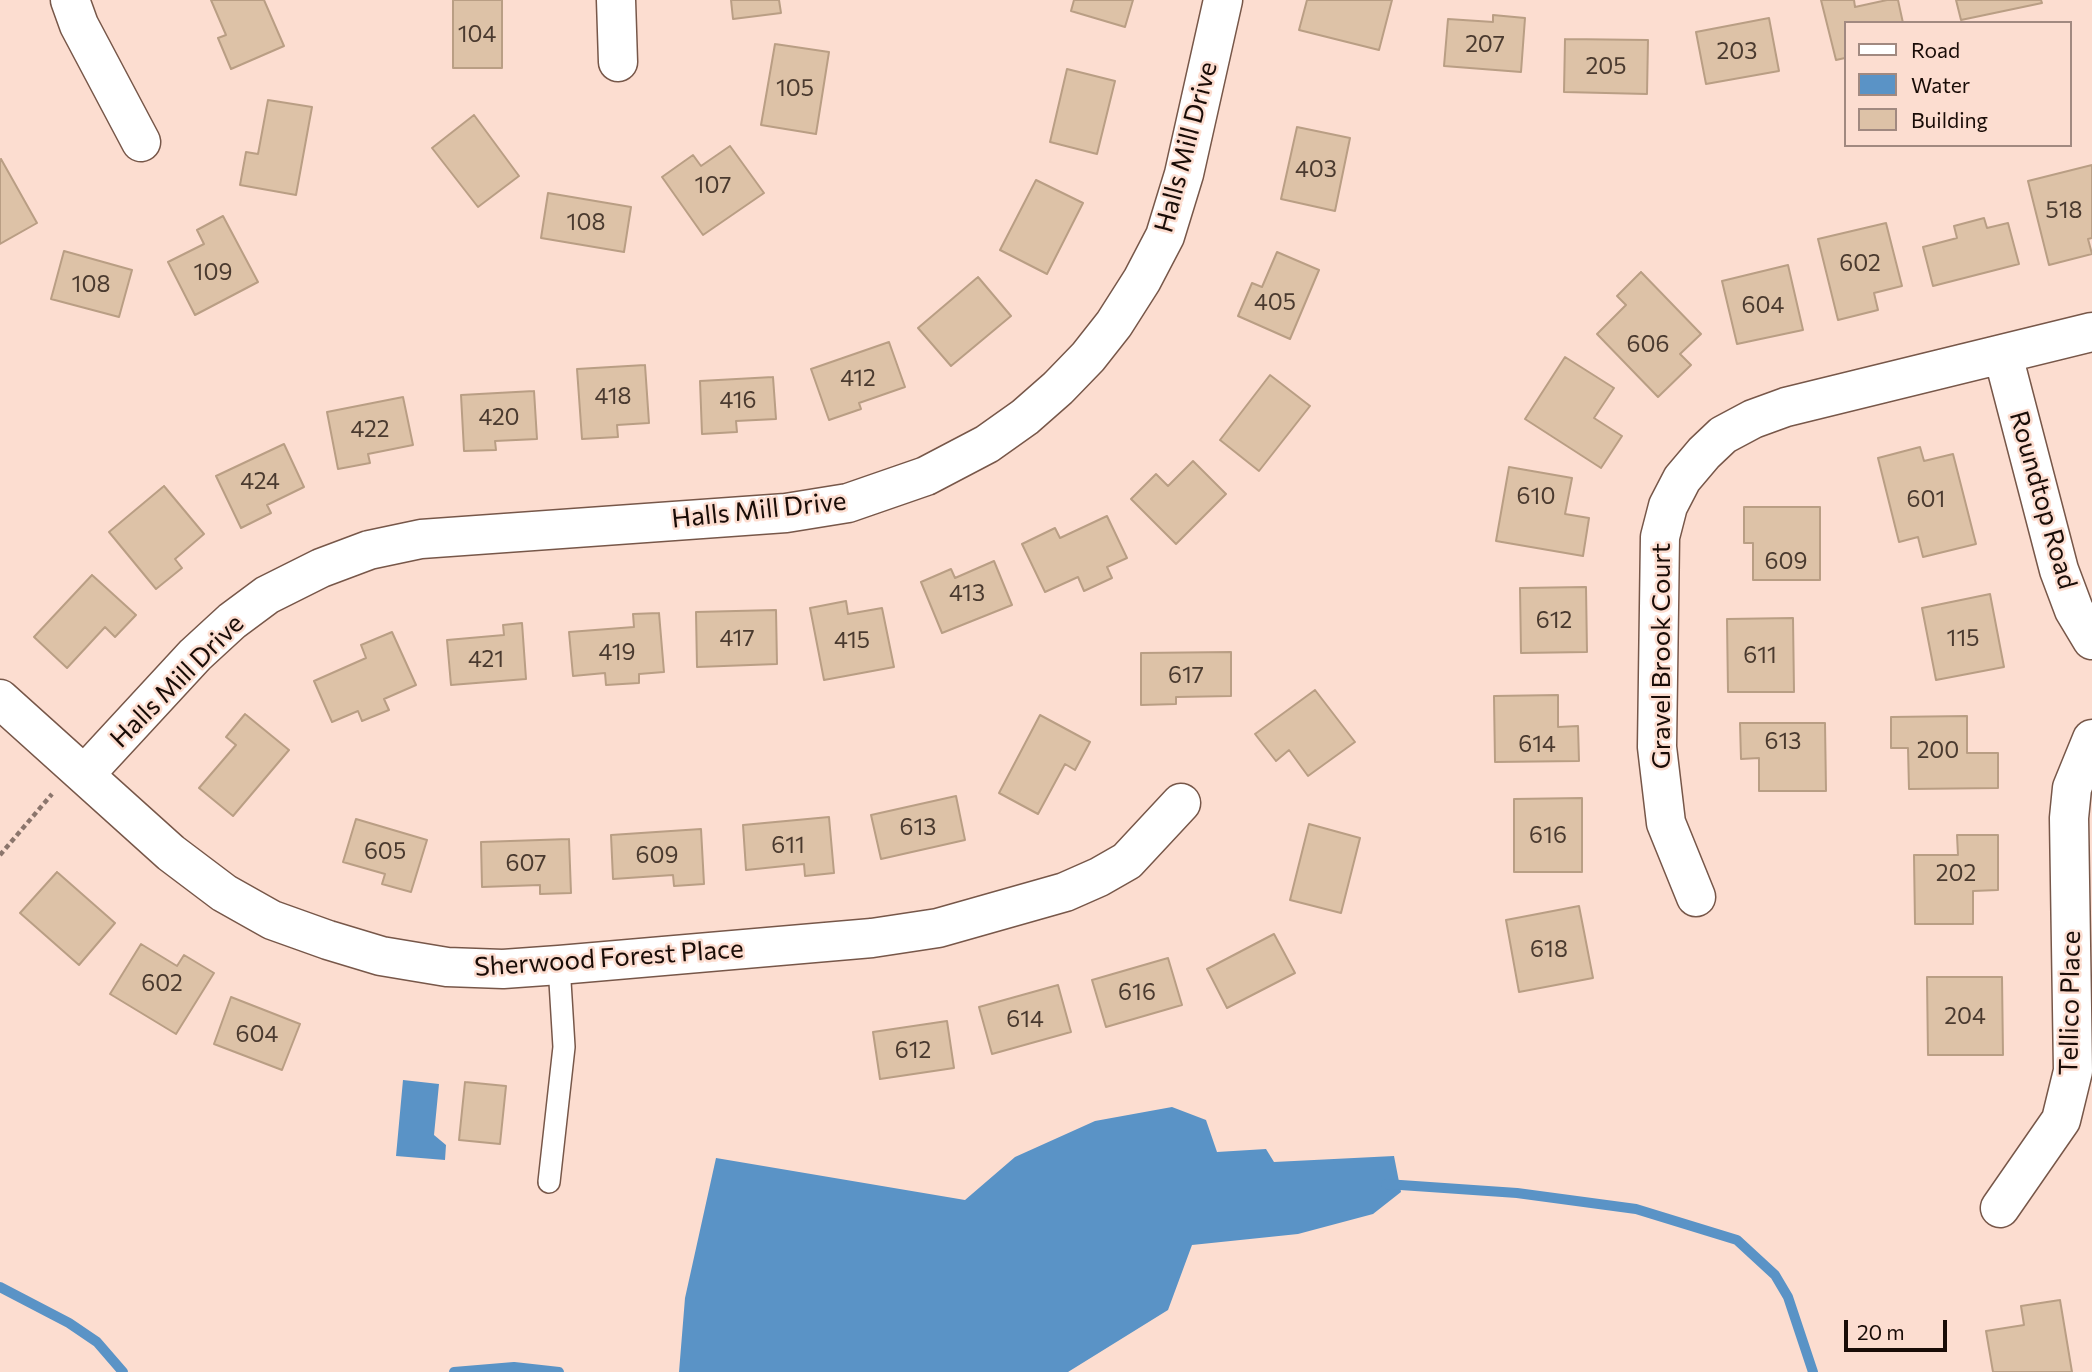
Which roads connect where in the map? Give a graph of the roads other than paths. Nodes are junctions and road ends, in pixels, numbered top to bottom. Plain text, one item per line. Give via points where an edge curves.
1 (70, 0) edge
2 (616, 0) edge
3 (1223, 0) edge
4 (618, 62) dead end
5 (141, 142) dead end
6 (2092, 332) edge
7 (2003, 355) junction
8 (2092, 640) edge
9 (0, 699) edge
10 (2092, 739) edge
11 (85, 775) junction
12 (1181, 803) dead end
13 (1696, 897) dead end
14 (559, 965) junction
15 (549, 1182) dead end
16 (2000, 1208) dead end

1 - 5 street
2 - 4 street
3 - 11 street, Halls Mill Drive via 1184,174 1165,236 1142,280 1114,324 1058,388 987,444 926,477 848,503 786,513 421,538 369,550 267,595 232,621
6 - 7 street, Gravel Brook Court
7 - 8 street, Roundtop Road via 2059,570
7 - 13 street, Gravel Brook Court via 1753,419 1723,435 1682,479 1668,506 1660,537 1657,747 1666,823
9 - 11 street, Sherwood Forest Place
10 - 16 street, Tellico Place via 2073,788 2069,818 2073,1071 2061,1119
11 - 14 street, Sherwood Forest Place via 171,853 224,893 272,920 381,957 447,967
12 - 14 street, Sherwood Forest Place via 1127,861 1099,877 1065,892 950,925 872,937
14 - 15 lane via 564,1047

